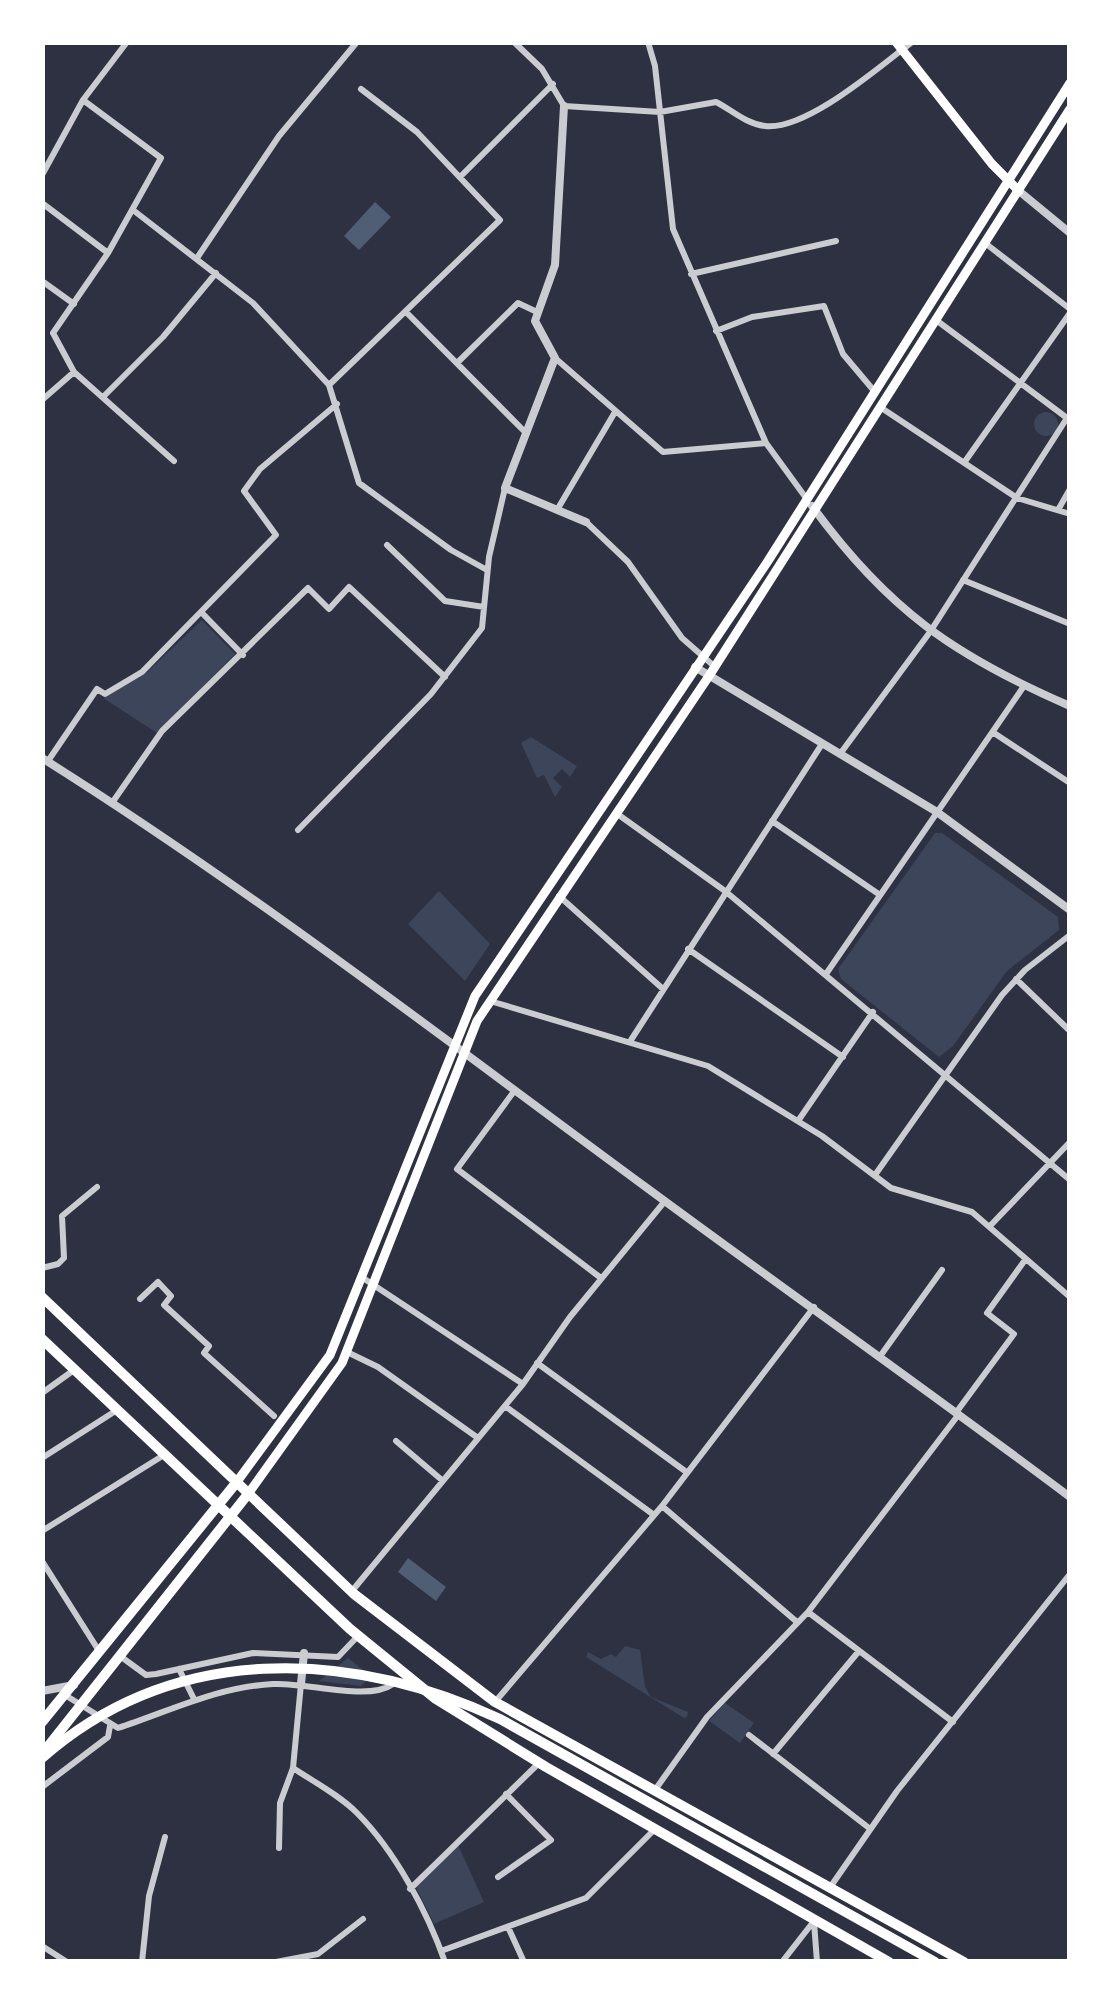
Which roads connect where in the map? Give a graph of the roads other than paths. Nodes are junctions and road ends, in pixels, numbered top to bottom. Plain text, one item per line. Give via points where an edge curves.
1 (127, 42) edge
2 (357, 42) edge
3 (514, 42) edge
4 (648, 42) edge
5 (904, 45) edge
6 (1070, 83) edge
7 (553, 84) junction
8 (362, 89) dead end
9 (83, 100) junction
10 (564, 106) junction
11 (1070, 109) edge
12 (660, 112) junction
13 (42, 175) edge
14 (460, 177) junction
15 (1008, 180) junction
16 (1019, 191) junction
17 (42, 204) edge
18 (133, 210) junction
19 (1070, 233) edge
20 (836, 242) dead end
21 (985, 243) junction
22 (108, 253) junction
23 (197, 258) junction
24 (216, 273) junction
25 (692, 274) junction
26 (42, 281) edge
27 (74, 304) junction
28 (1070, 311) edge
29 (406, 312) junction
30 (537, 312) junction
31 (936, 320) junction
32 (716, 331) junction
33 (555, 358) junction
34 (458, 362) junction
35 (74, 372) junction
36 (1021, 381) junction
37 (329, 386) junction
38 (875, 392) junction
39 (102, 397) junction
40 (42, 400) edge
41 (338, 404) junction
42 (880, 407) junction
43 (615, 412) junction
44 (524, 431) junction
45 (766, 442) junction
46 (966, 460) junction
47 (174, 461) dead end
48 (505, 488) junction
49 (1070, 490) edge
50 (806, 498) junction
51 (1017, 498) junction
52 (557, 510) junction
53 (815, 510) junction
54 (1058, 510) junction
55 (1070, 514) edge
56 (586, 522) joint
57 (387, 546) dead end
58 (488, 570) junction
59 (963, 580) junction
60 (484, 607) junction
61 (203, 614) junction
62 (1070, 624) edge
63 (930, 632) junction
64 (242, 655) junction
65 (703, 656) junction
66 (695, 667) junction
67 (712, 671) junction
68 (445, 678) junction
69 (1024, 686) junction
70 (1070, 706) edge
71 (994, 734) junction
72 (822, 744) junction
73 (840, 754) junction
74 (45, 759) edge
75 (1070, 783) edge
76 (112, 804) junction
77 (614, 812) junction
78 (937, 812) junction
79 (772, 821) junction
80 (298, 830) dead end
81 (725, 891) junction
82 (558, 895) junction
83 (880, 896) junction
84 (1070, 910) edge
85 (1070, 936) edge
86 (688, 948) junction
87 (826, 974) junction
88 (1016, 979) junction
89 (663, 989) junction
90 (490, 1001) junction
91 (873, 1012) junction
92 (1070, 1031) edge
93 (631, 1040) junction
94 (454, 1044) junction
95 (466, 1053) junction
96 (842, 1057) junction
97 (947, 1073) junction
98 (516, 1088) junction
99 (798, 1120) junction
100 (1070, 1142) edge
101 (1050, 1163) junction
102 (875, 1175) junction
103 (1070, 1180) edge
104 (96, 1187) dead end
105 (665, 1200) junction
106 (990, 1226) junction
107 (1025, 1260) junction
108 (42, 1268) edge
109 (942, 1270) dead end
110 (363, 1278) junction
111 (600, 1278) junction
112 (374, 1286) junction
113 (42, 1297) edge
114 (1070, 1297) edge
115 (140, 1299) dead end
116 (815, 1306) junction
117 (42, 1340) edge
118 (347, 1352) junction
119 (881, 1355) junction
120 (537, 1363) junction
121 (74, 1370) junction
122 (523, 1384) junction
123 (42, 1393) edge
124 (505, 1406) junction
125 (118, 1409) junction
126 (959, 1411) junction
127 (274, 1416) dead end
128 (478, 1438) junction
129 (396, 1441) dead end
130 (166, 1454) junction
131 (42, 1458) edge
132 (685, 1471) junction
133 (443, 1481) junction
134 (236, 1483) junction
135 (248, 1494) junction
136 (1070, 1497) edge
137 (218, 1506) junction
138 (662, 1506) junction
139 (654, 1515) junction
140 (231, 1518) junction
141 (42, 1531) edge
142 (42, 1562) edge
143 (1070, 1574) edge
144 (352, 1591) junction
145 (808, 1612) junction
146 (798, 1622) junction
147 (358, 1636) junction
148 (859, 1650) junction
149 (100, 1652) junction
150 (304, 1654) junction
151 (120, 1656) junction
152 (179, 1668) junction
153 (406, 1675) junction
154 (301, 1684) junction
155 (74, 1685) junction
156 (44, 1689) edge
157 (65, 1695) junction
158 (194, 1698) junction
159 (495, 1702) junction
160 (80, 1707) junction
161 (42, 1722) edge
162 (953, 1722) junction
163 (110, 1726) junction
164 (750, 1735) dead end
165 (773, 1754) junction
166 (42, 1758) edge
167 (539, 1763) junction
168 (292, 1768) junction
169 (42, 1787) edge
170 (656, 1790) junction
171 (506, 1794) junction
172 (869, 1828) junction
173 (654, 1830) junction
174 (165, 1837) dead end
175 (279, 1848) dead end
176 (498, 1877) dead end
177 (831, 1886) junction
178 (410, 1889) junction
179 (363, 1919) dead end
180 (814, 1921) junction
181 (508, 1926) junction
182 (42, 1946) edge
183 (441, 1950) junction
184 (886, 1961) edge
185 (67, 1962) edge
186 (142, 1962) edge
187 (276, 1962) edge
188 (444, 1962) edge
189 (524, 1962) edge
190 (782, 1962) edge
191 (816, 1962) edge
192 (932, 1962) edge
193 (964, 1962) edge

1 - 9 street
2 - 23 street via 279,136
3 - 7 street
4 - 12 street
5 - 12 street via 812,113 772,126 716,102
5 - 15 main road
6 - 15 main road
7 - 10 street
7 - 14 street
8 - 14 street
9 - 13 street
9 - 18 street via 161,158
10 - 12 street
10 - 30 street via 555,265
11 - 16 main road
12 - 25 street via 672,229
14 - 29 street via 500,220
15 - 16 main road
15 - 38 main road
16 - 19 street
16 - 21 main road
17 - 22 street
18 - 22 street
18 - 23 street
20 - 25 street
21 - 28 street
21 - 31 main road
22 - 27 street
23 - 24 street
24 - 37 street
24 - 39 street
25 - 32 street
26 - 27 street
27 - 35 street via 53,333
28 - 36 street
29 - 34 street
29 - 37 street
30 - 33 street via 538,333
30 - 34 street via 518,303
31 - 36 street
31 - 42 main road
32 - 38 street via 752,317 824,306 843,354
32 - 45 street
33 - 43 street
33 - 44 street
34 - 44 street
35 - 39 street
35 - 40 street
36 - 46 street
36 - 51 street via 1067,418
37 - 41 street
38 - 50 main road
39 - 47 street
41 - 58 street via 359,482
41 - 61 street via 260,469 244,491 276,535
42 - 46 street
42 - 53 main road
43 - 45 street via 663,452
43 - 52 street
44 - 48 street
45 - 50 street
46 - 51 street
48 - 52 street
48 - 58 street
49 - 54 street
50 - 53 street
50 - 65 main road
51 - 54 street
51 - 59 street
52 - 56 street
53 - 63 street via 880,590
53 - 67 main road
54 - 55 street
56 - 65 street via 628,562 666,618
57 - 60 street via 445,600
58 - 60 street
59 - 62 street
59 - 63 street
60 - 68 street via 482,628
61 - 64 street
61 - 74 street via 142,672 104,694 98,689
63 - 69 street
63 - 73 street
64 - 68 street via 308,588 329,609 349,587
64 - 76 street via 162,731
65 - 66 main road
65 - 67 street
66 - 67 street
66 - 94 main road via 475,996
67 - 72 street
67 - 77 main road
68 - 80 street
69 - 70 street
69 - 71 street
71 - 75 street
71 - 78 street
72 - 73 street
72 - 79 street
73 - 78 street
74 - 76 street
76 - 94 street
77 - 81 street
77 - 82 main road
78 - 83 street
78 - 84 street
79 - 81 street
79 - 83 street
81 - 86 street
81 - 87 street
82 - 89 street
82 - 90 main road
83 - 87 street
85 - 88 street
86 - 89 street
86 - 96 street
87 - 91 street
88 - 92 street
88 - 97 street
89 - 93 street
90 - 93 street
90 - 95 main road
91 - 96 street
91 - 97 street
93 - 99 street via 708,1066
94 - 95 street
94 - 110 main road
95 - 98 street
95 - 112 main road
96 - 99 street
97 - 101 street
97 - 102 street
98 - 105 street
98 - 111 street via 457,1169
99 - 102 street
100 - 101 street
101 - 103 street
101 - 106 street
102 - 106 street via 890,1188 972,1212
104 - 108 street via 62,1216 64,1258
105 - 111 street
105 - 116 street
106 - 107 street
107 - 114 street
107 - 126 street via 986,1313 1014,1334
109 - 119 street
110 - 112 street
110 - 134 main road via 324,1367
111 - 120 street
112 - 118 main road
112 - 122 street
113 - 134 highway
115 - 127 street via 158,1282 171,1296 164,1305 209,1346 204,1353
116 - 119 street
116 - 132 street
117 - 121 highway
118 - 128 street
118 - 135 main road
119 - 126 street
120 - 122 street
120 - 132 street
121 - 123 street
121 - 125 highway
122 - 124 street
124 - 128 street
124 - 139 street
125 - 130 highway
125 - 131 street
126 - 136 street
126 - 145 street
128 - 133 street
129 - 133 street
130 - 137 highway
130 - 141 street
132 - 138 street
133 - 144 street
134 - 135 highway
134 - 137 highway
135 - 140 highway
135 - 144 highway
137 - 140 highway
137 - 149 highway
138 - 139 street
138 - 146 street
139 - 159 street
140 - 147 highway
140 - 151 highway
142 - 149 street
143 - 162 street
144 - 159 highway
145 - 146 street
145 - 148 street
146 - 170 street via 707,1718
147 - 150 street via 338,1658
147 - 153 highway
148 - 162 street
148 - 165 street
149 - 155 highway
150 - 152 street via 253,1653
150 - 154 street
151 - 152 street via 146,1675
151 - 160 highway
152 - 158 street
153 - 154 street via 380,1693
153 - 167 highway
154 - 158 street
154 - 168 street
155 - 156 street
155 - 157 highway
157 - 160 street
157 - 161 highway
158 - 163 street
159 - 170 highway
160 - 163 street
160 - 166 highway
162 - 172 street
163 - 169 street via 108,1737
164 - 165 street
165 - 172 street
166 - 192 highway via 118,1710 206,1679 292,1668 376,1679 498,1722
167 - 171 street
167 - 173 highway
168 - 175 street via 280,1803
168 - 178 street via 356,1811
170 - 177 highway
171 - 176 street via 552,1840
171 - 178 street
172 - 177 street
173 - 180 highway
173 - 181 street via 594,1893
174 - 186 street via 149,1896
177 - 193 highway
178 - 183 street
179 - 187 street via 318,1954
180 - 184 highway
180 - 190 street
180 - 191 street
181 - 183 street
181 - 189 street
182 - 185 street
183 - 188 street

